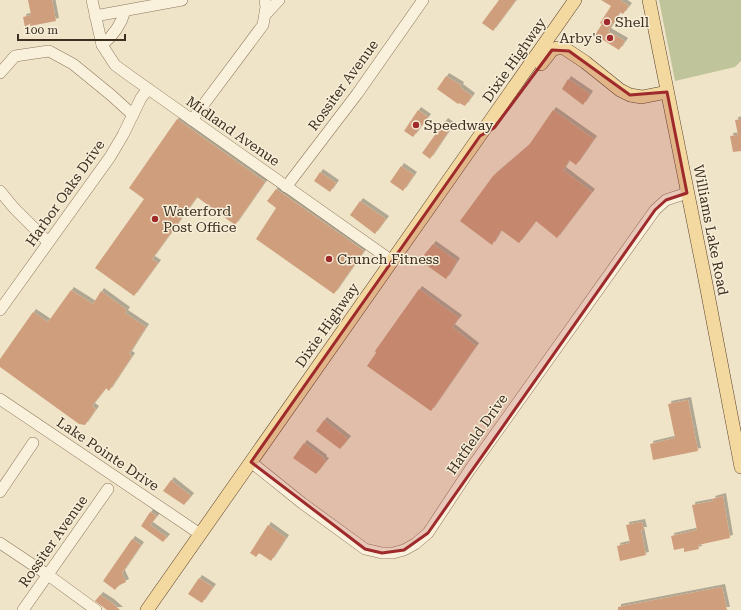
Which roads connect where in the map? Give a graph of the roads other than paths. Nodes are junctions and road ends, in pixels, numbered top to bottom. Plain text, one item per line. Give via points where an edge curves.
1 (92, 0) edge
2 (182, 0) edge
3 (265, 0) edge
4 (279, 0) edge
5 (423, 0) edge
6 (575, 0) edge
7 (649, 0) edge
8 (126, 11) junction
9 (265, 15) junction
10 (95, 16) junction
11 (102, 45) junction
12 (1, 69) edge
13 (148, 89) junction
14 (667, 92) junction
15 (133, 115) junction
16 (192, 120) junction
17 (480, 136) junction
18 (286, 187) junction
19 (0, 191) edge
20 (688, 193) junction
21 (48, 242) junction
22 (392, 261) junction
23 (0, 310) edge
24 (0, 399) edge
25 (33, 443) dead end
26 (740, 452) edge
27 (251, 462) junction
28 (741, 467) edge
29 (108, 489) dead end
30 (0, 492) edge
31 (200, 534) junction
32 (0, 543) edge
33 (48, 575) junction
34 (23, 610) edge
35 (96, 610) edge
36 (147, 610) edge

1 - 10 street, Midland Avenue
2 - 8 street
3 - 9 street
4 - 9 street
5 - 18 street, Rossiter Avenue via 357,94
6 - 17 main road, Dixie Highway
7 - 14 main road, Williams Lake Road
8 - 10 street
8 - 11 street via 117,29
9 - 16 street via 263,25 257,34
10 - 11 street, Midland Avenue
11 - 13 street, Midland Avenue via 115,65
12 - 15 street via 15,56 49,51 73,64
13 - 15 street, Harbor Oaks Drive
13 - 16 street, Midland Avenue
14 - 17 main road via 642,97 630,95 569,51 557,48 545,58 494,128
14 - 20 main road, Williams Lake Road
15 - 21 street, Harbor Oaks Drive via 110,157
16 - 18 street, Midland Avenue
17 - 22 main road, Dixie Highway
18 - 22 street, Midland Avenue
19 - 21 street
20 - 26 main road, Williams Lake Road
20 - 27 street, Hatfield Drive via 666,200 655,210 469,471 428,533 415,544 393,553 365,549
21 - 23 street, Harbor Oaks Drive
22 - 27 main road, Dixie Highway
24 - 31 street, Lake Pointe Drive
25 - 30 street
26 - 28 main road, Williams Lake Road
27 - 31 main road, Dixie Highway
29 - 33 street, Rossiter Avenue
31 - 36 main road, Dixie Highway
32 - 33 street
33 - 34 street, Rossiter Avenue
33 - 35 street

